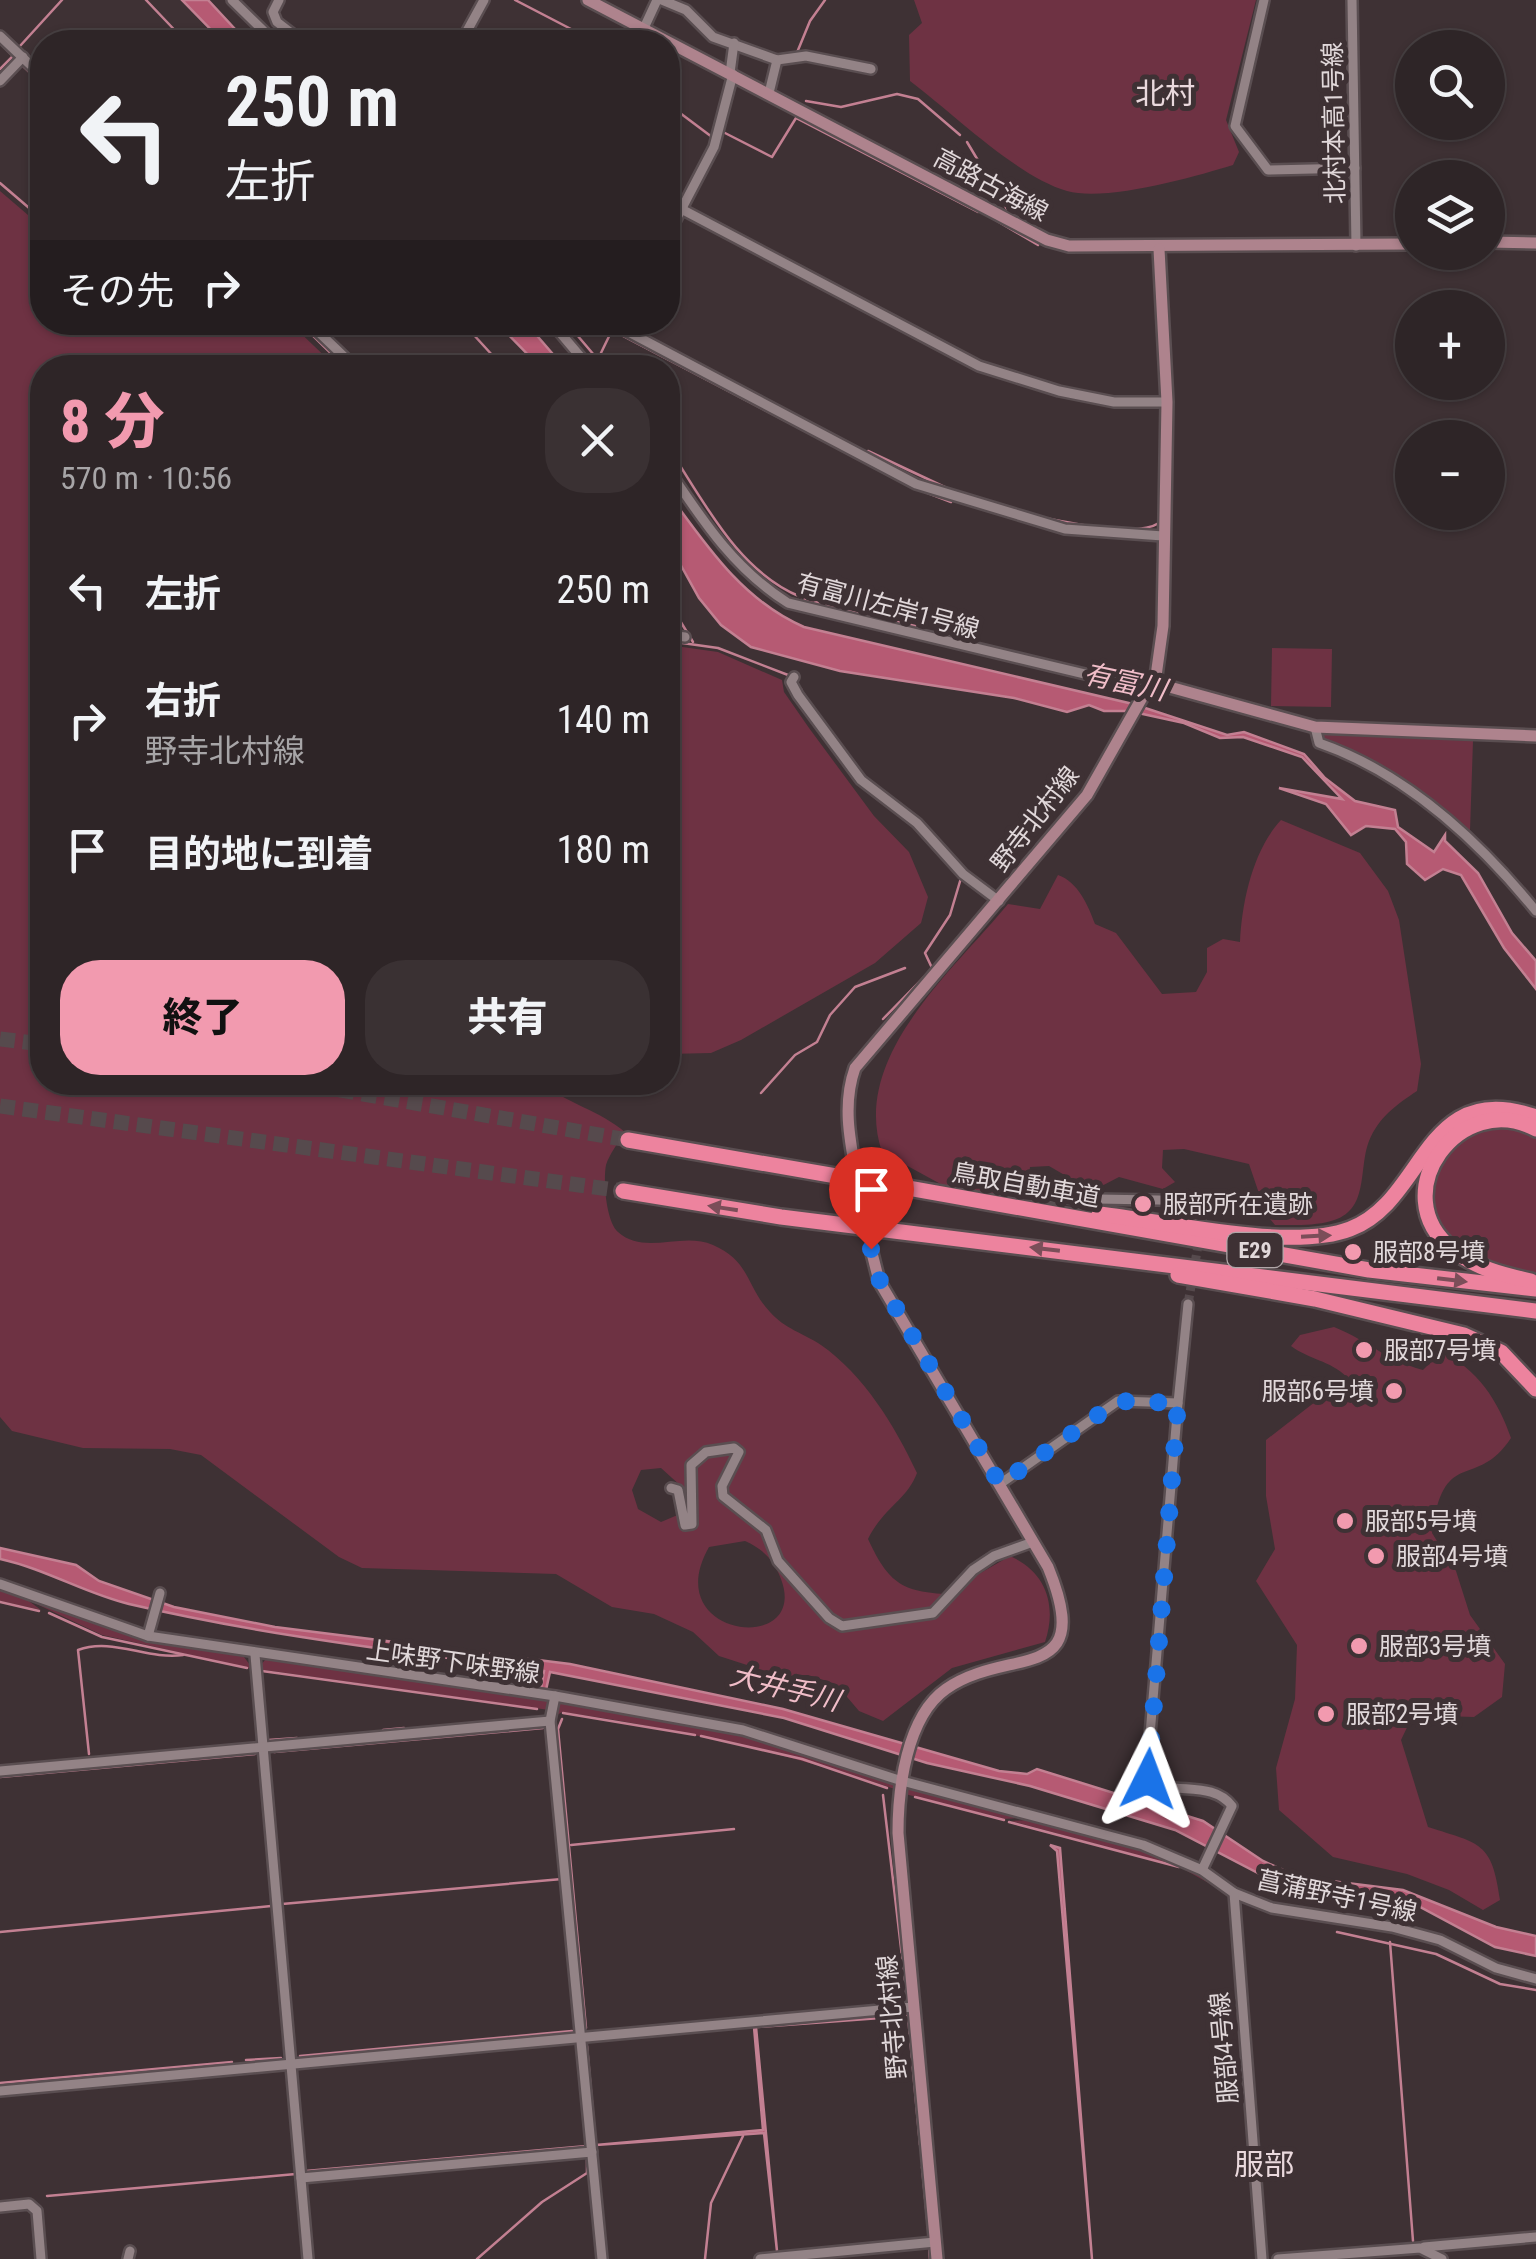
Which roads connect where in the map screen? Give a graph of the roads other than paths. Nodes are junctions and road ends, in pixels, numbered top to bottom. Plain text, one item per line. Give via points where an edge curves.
1 (232, 0) edge
2 (280, 0) edge
3 (484, 0) edge
4 (588, 0) edge
5 (659, 0) edge
6 (1264, 0) edge
7 (1352, 0) edge
8 (644, 28) junction
9 (263, 30) edge
10 (287, 30) edge
11 (468, 30) edge
12 (648, 30) edge
13 (0, 36) edge
14 (734, 43) junction
15 (680, 47) edge
16 (22, 57) junction
17 (777, 60) junction
18 (30, 65) edge
19 (871, 69) dead end
20 (731, 73) junction
21 (0, 81) edge
22 (769, 94) junction
23 (1354, 168) junction
24 (682, 209) junction
25 (680, 213) edge
26 (1505, 242) edge
27 (1536, 243) edge
28 (1395, 245) edge
29 (1356, 246) junction
30 (1159, 249) junction
31 (322, 335) edge
32 (562, 335) edge
33 (634, 335) edge
34 (342, 355) edge
35 (579, 355) edge
36 (672, 355) edge
37 (680, 359) edge
38 (1167, 402) junction
39 (680, 487) edge
40 (1163, 536) junction
41 (680, 636) edge
42 (685, 636) dead end
43 (794, 677) dead end
44 (1155, 684) junction
45 (1314, 727) junction
46 (1536, 736) edge
47 (999, 901) junction
48 (1536, 911) edge
49 (1536, 1116) edge
50 (1536, 1128) edge
51 (628, 1140) tunnel mouth
52 (624, 1191) tunnel mouth
53 (860, 1196) tunnel mouth
54 (1040, 1196) dead end
55 (1205, 1201) junction
56 (976, 1202) junction
57 (1238, 1207) dead end
58 (1203, 1216) tunnel mouth
59 (871, 1249) tunnel mouth
60 (1142, 1260) junction
61 (1536, 1286) edge
62 (1188, 1304) tunnel mouth
63 (1536, 1311) edge
64 (1536, 1389) edge
65 (1178, 1403) junction
66 (1000, 1484) junction
67 (671, 1488) dead end
68 (1033, 1542) junction
69 (0, 1584) edge
70 (160, 1593) dead end
71 (149, 1632) junction
72 (255, 1655) junction
73 (554, 1696) junction
74 (550, 1721) junction
75 (261, 1747) junction
76 (0, 1771) edge
77 (903, 1776) junction
78 (1204, 1866) junction
79 (1234, 1893) junction
80 (1536, 1979) edge
81 (914, 2007) junction
82 (581, 2037) junction
83 (291, 2063) junction
84 (0, 2091) edge
85 (592, 2152) junction
86 (301, 2178) junction
87 (0, 2207) edge
88 (1536, 2237) edge
89 (935, 2242) junction
90 (1420, 2248) junction
91 (41, 2259) edge
92 (308, 2259) edge
93 (602, 2259) edge
94 (760, 2259) edge
95 (937, 2259) edge
96 (1262, 2259) edge
97 (1278, 2259) edge
98 (1442, 2259) edge

1 - 9 street
2 - 10 street via 273,12
3 - 11 street
4 - 8 street, 高路古海線
5 - 8 street
5 - 14 street via 686,10 713,37
6 - 23 street via 1235,126 1268,170
7 - 23 street, 北村本高1号線
8 - 12 street, 高路古海線
13 - 16 street
14 - 17 street
14 - 20 street
15 - 20 street, 高路古海線
16 - 18 street
16 - 21 street
17 - 19 street via 806,56
17 - 22 street
20 - 22 street, 高路古海線
20 - 24 street via 714,147
22 - 30 street, 高路古海線 via 1047,240
23 - 29 street, 北村本高1号線
24 - 25 street
24 - 38 street via 980,366 1096,398
26 - 27 street
28 - 29 street, 高路古海線
29 - 30 street, 高路古海線
30 - 38 street
31 - 34 street
32 - 35 street
33 - 36 street
37 - 40 street via 916,484 1065,529
38 - 40 street
39 - 44 street, 有富川左岸1号線 via 746,573 788,603 1135,686
40 - 44 street
41 - 42 street
43 - 47 street via 798,696 861,780
44 - 45 street
44 - 47 street, 野寺北村線 via 1087,795
45 - 46 street
45 - 48 street via 1319,743 1374,768 1445,817
47 - 53 street, 野寺北村線 via 855,1068 846,1117
56 -> 49 highway via 1332,1236 1384,1205 1452,1123 1485,1110
50 - 61 highway via 1496,1119 1457,1132 1433,1160 1425,1192 1433,1227 1454,1251
51 - 56 highway, 鳥取自動車道 / E29, bridge
60 -> 52 highway, E29 via 781,1217
54 - 55 street
55 - 57 street
55 - 58 street
56 -> 61 highway, 鳥取自動車道 / E29 via 1369,1270
59 - 66 street via 880,1281
60 - 63 highway, E29
60 - 64 highway via 1178,1275 1315,1298 1464,1334 1501,1352
62 - 65 street
65 - 66 street via 1118,1401
65 - 78 street via 1148,1779 1225,1798 1232,1806
66 - 68 street
67 - 68 street via 678,1490 686,1525 692,1524 691,1465 706,1452 740,1452 723,1496 766,1530 778,1561 842,1626 933,1613 973,1570
68 - 77 street, 野寺北村線 via 1061,1598 1064,1633 1038,1657 946,1688 917,1731
69 - 71 street, 上味野下味野線
70 - 71 street
71 - 72 street, 上味野下味野線
72 - 73 street, 上味野下味野線
72 - 75 street
73 - 74 street
73 - 77 street, 上味野下味野線 via 743,1730
74 - 75 street
74 - 82 street
75 - 76 street
75 - 83 street
77 - 78 street, 菖蒲野寺1号線
77 - 81 street, 野寺北村線 via 898,1833
78 - 79 street, 菖蒲野寺1号線
79 - 80 street, 菖蒲野寺1号線 via 1286,1911 1440,1940
79 - 96 street, 服部4号線
81 - 82 street
81 - 89 street, 野寺北村線
82 - 83 street
82 - 85 street
83 - 84 street
83 - 86 street
85 - 86 street
85 - 93 street
86 - 92 street
87 - 91 street via 29,2204 37,2211
88 - 90 street
89 - 94 street
89 - 95 street, 野寺北村線
90 - 97 street
90 - 98 street

